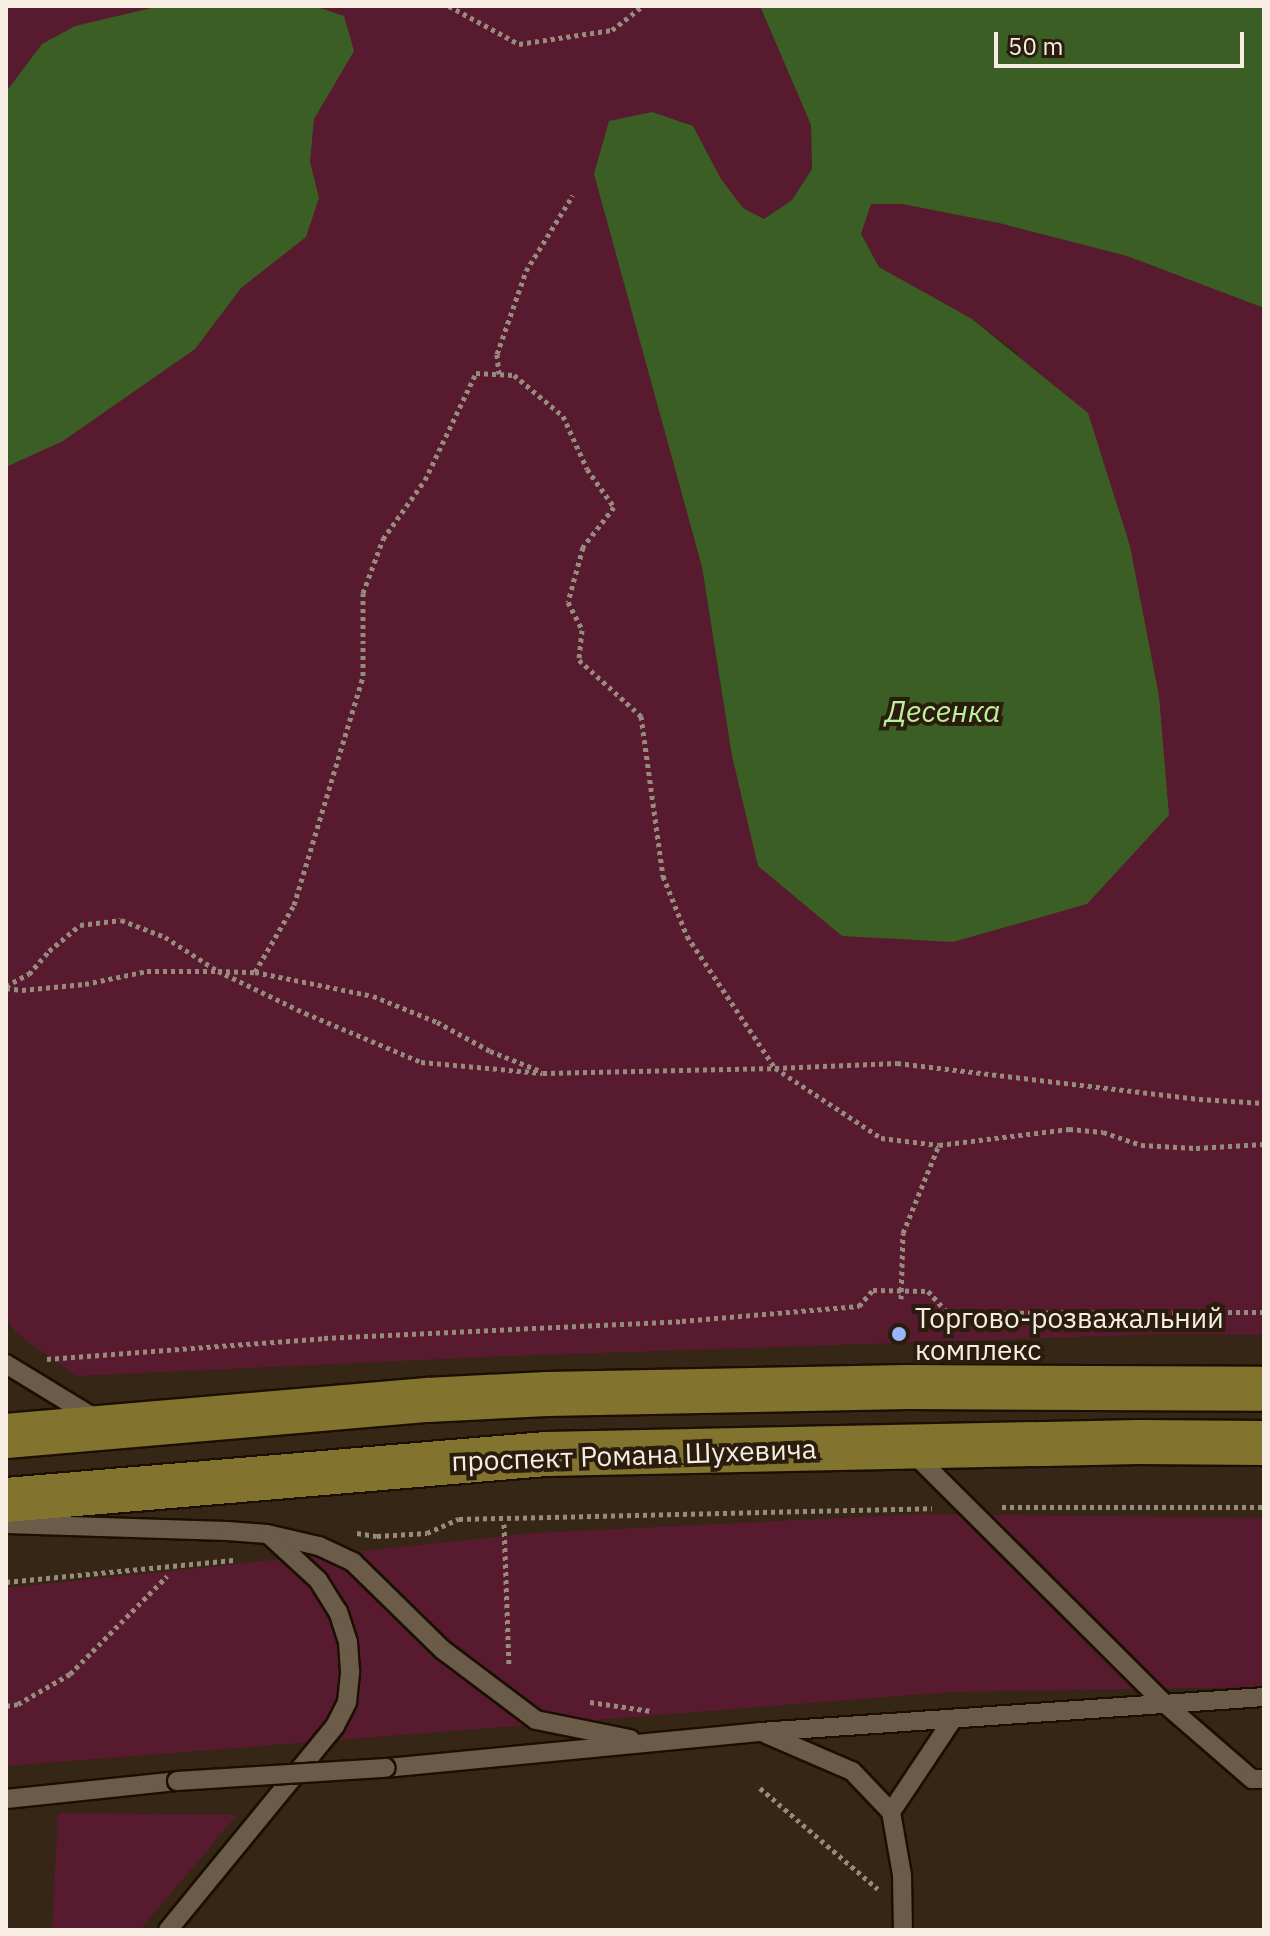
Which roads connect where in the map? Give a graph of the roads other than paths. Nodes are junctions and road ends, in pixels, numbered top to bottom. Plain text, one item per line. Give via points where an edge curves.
1 (6, 1364) edge
2 (1264, 1389) edge
3 (109, 1427) junction
4 (6, 1436) edge
5 (1264, 1443) edge
6 (906, 1446) junction
7 (6, 1500) edge
8 (6, 1524) edge
9 (267, 1534) junction
10 (1264, 1697) edge
11 (1163, 1702) junction
12 (953, 1719) junction
13 (760, 1732) junction
14 (652, 1743) junction
15 (1264, 1779) edge
16 (15, 1798) edge
17 (891, 1812) junction
18 (168, 1930) edge
19 (903, 1930) edge

1 - 3 lane
2 - 3 main road via 907,1387 547,1394
3 - 4 main road
5 - 6 main road, проспект Романа Шухевича
6 - 7 main road, проспект Романа Шухевича via 546,1454
6 - 11 lane
8 - 9 lane
9 - 14 lane via 306,1542 353,1562 443,1650 536,1720
9 - 18 lane via 318,1580 338,1612 348,1642 347,1702 335,1726
10 - 11 lane
11 - 12 lane
11 - 15 lane via 1252,1779
12 - 13 lane
12 - 17 lane
13 - 14 lane
13 - 17 lane via 852,1771
14 - 16 lane, bridge
17 - 19 lane via 902,1875

